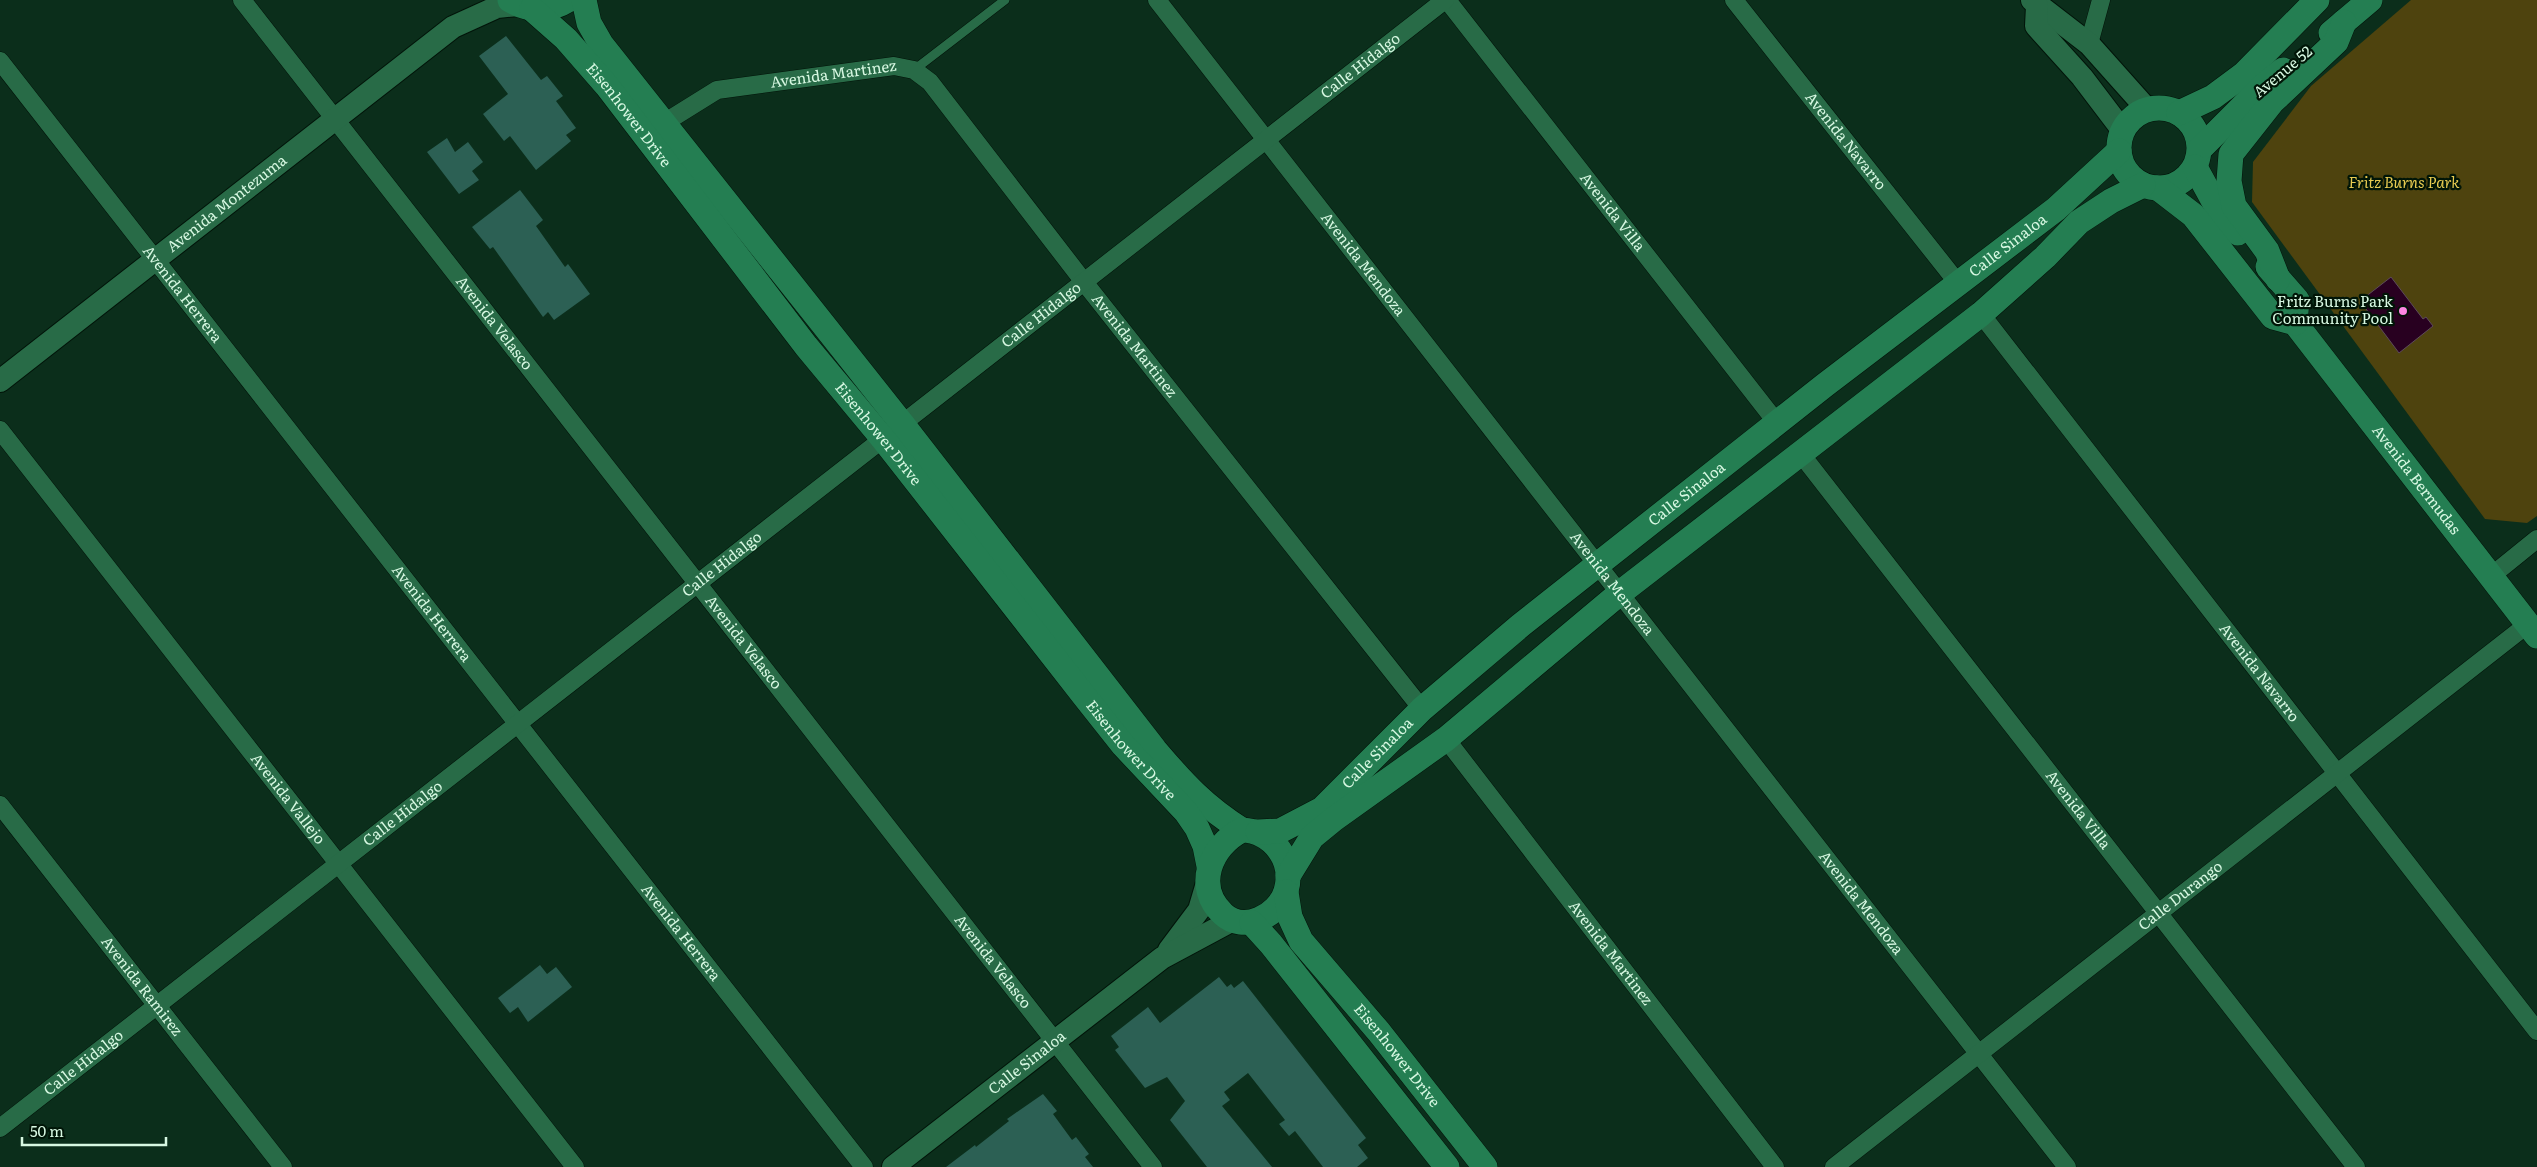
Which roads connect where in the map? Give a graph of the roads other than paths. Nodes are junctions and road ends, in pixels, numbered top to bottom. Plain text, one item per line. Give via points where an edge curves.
1 (242, 0) edge
2 (474, 0) edge
3 (568, 0) edge
4 (584, 0) edge
5 (1004, 0) edge
6 (1157, 0) edge
7 (1446, 0) edge
8 (1734, 0) edge
9 (2101, 0) edge
10 (2316, 0) edge
11 (2370, 0) edge
12 (2034, 3) edge
13 (520, 5) edge
14 (2344, 22) junction
15 (453, 26) junction
16 (2089, 44) junction
17 (0, 61) edge
18 (914, 70) junction
19 (2147, 109) junction
20 (2179, 113) junction
21 (336, 119) junction
22 (664, 123) junction
23 (1266, 140) junction
24 (2121, 141) junction
25 (2197, 158) junction
26 (2150, 187) junction
27 (155, 260) junction
28 (2278, 279) junction
29 (1084, 282) junction
30 (1957, 282) junction
31 (1981, 314) junction
32 (2295, 323) junction
33 (0, 381) edge
34 (1777, 423) junction
35 (0, 430) edge
36 (893, 432) junction
37 (1801, 454) junction
38 (2537, 539) edge
39 (1597, 564) junction
40 (2490, 577) junction
41 (698, 584) junction
42 (1620, 593) junction
43 (2532, 630) edge
44 (1422, 709) junction
45 (518, 724) junction
46 (1446, 739) junction
47 (2337, 774) junction
48 (0, 805) edge
49 (1250, 831) junction
50 (339, 864) junction
51 (1208, 875) junction
52 (1287, 884) junction
53 (2159, 913) junction
54 (1241, 922) junction
55 (1162, 958) junction
56 (157, 1006) junction
57 (2537, 1031) edge
58 (1055, 1040) junction
59 (1979, 1054) junction
60 (0, 1128) edge
61 (282, 1167) edge
62 (575, 1167) edge
63 (864, 1167) edge
64 (893, 1167) edge
65 (1153, 1167) edge
66 (1447, 1167) edge
67 (1485, 1167) edge
68 (1775, 1167) edge
69 (1834, 1167) edge
70 (2067, 1167) edge
71 (2356, 1167) edge

1 - 21 street, Avenida Velasco
2 - 15 street, Avenida Montezuma
3 - 13 main road via 547,9
4 - 22 main road, Eisenhower Drive via 589,23 601,44
5 - 18 lane
6 - 23 street, Avenida Mendoza
7 - 23 street, Calle Hidalgo
7 - 34 street, Avenida Villa
8 - 30 street, Avenida Navarro
9 - 16 street
10 - 20 main road, Avenue 52 via 2244,74 2212,97
11 - 14 main road, Avenue 52
12 - 16 street
12 - 24 street via 2036,26 2082,77
13 - 15 street, Avenida Montezuma via 497,7
13 - 36 main road, Eisenhower Drive via 566,39 607,86 806,346
14 - 25 main road, Avenue 52 via 2262,87
14 - 28 main road via 2336,42 2272,102 2231,154 2229,181 2234,206 2267,251
15 - 21 street, Avenida Montezuma
16 - 19 street
17 - 27 street, Avenida Herrera
18 - 22 street, Avenida Martinez via 894,66 717,90
18 - 29 street, Avenida Martinez via 930,82
19 - 20 main road via 2164,108
19 - 24 main road via 2137,114
20 - 25 main road via 2194,128
21 - 27 street, Avenida Montezuma
21 - 41 street, Avenida Velasco
22 - 36 main road, Eisenhower Drive
23 - 29 street, Calle Hidalgo
23 - 39 street, Avenida Mendoza
24 - 26 main road via 2126,171
24 - 30 main road, Calle Sinaloa via 2056,209
25 - 26 main road via 2179,183
25 - 28 main road via 2219,211
26 - 31 main road, Calle Sinaloa via 2111,201 2079,222 2045,258
26 - 32 main road via 2193,216 2274,317
27 - 33 street, Avenida Montezuma
27 - 45 street, Avenida Herrera
28 - 32 main road via 2297,300
29 - 36 street, Calle Hidalgo
29 - 44 street, Avenida Martinez
30 - 34 main road, Calle Sinaloa
31 - 37 main road, Calle Sinaloa
31 - 47 street, Avenida Navarro
32 - 40 main road, Avenida Bermudas
34 - 39 main road, Calle Sinaloa
35 - 50 street, Avenida Vallejo
36 - 41 street, Calle Hidalgo
36 - 49 main road, Eisenhower Drive via 1155,750 1215,814
36 - 51 main road, Eisenhower Drive via 1123,746 1186,812 1205,846
37 - 42 main road, Calle Sinaloa
37 - 53 street, Avenida Villa
38 - 40 street
39 - 42 street, Avenida Mendoza
39 - 44 main road, Calle Sinaloa
40 - 43 main road, Avenida Bermudas
41 - 45 street, Calle Hidalgo
41 - 58 street, Avenida Velasco
42 - 46 main road, Calle Sinaloa
42 - 59 street, Avenida Mendoza
43 - 47 street, Calle Durango
44 - 49 main road, Calle Sinaloa via 1322,809 1280,830
45 - 50 street, Calle Hidalgo
45 - 63 street, Avenida Herrera
46 - 52 main road, Calle Sinaloa via 1312,837
46 - 68 street, Avenida Martinez
47 - 53 street, Calle Durango
47 - 57 street, Avenida Navarro
48 - 56 street, Avenida Ramirez
49 - 51 main road via 1226,840 1218,848
49 - 52 main road via 1272,840 1280,852
50 - 56 street, Calle Hidalgo
50 - 62 street, Avenida Vallejo
51 - 54 main road via 1214,905
51 - 55 street, Calle Sinaloa via 1199,910
52 - 54 main road via 1280,902 1272,910
52 - 67 main road, Eisenhower Drive via 1290,917 1301,941 1379,1032
53 - 59 street, Calle Durango
53 - 71 street, Avenida Villa
54 - 55 street, Calle Sinaloa
54 - 66 main road, Eisenhower Drive via 1271,944
55 - 58 street, Calle Sinaloa
56 - 60 street, Calle Hidalgo
56 - 61 street, Avenida Ramirez
58 - 64 street, Calle Sinaloa
58 - 65 street, Avenida Velasco
59 - 69 street, Calle Durango
59 - 70 street, Avenida Mendoza

